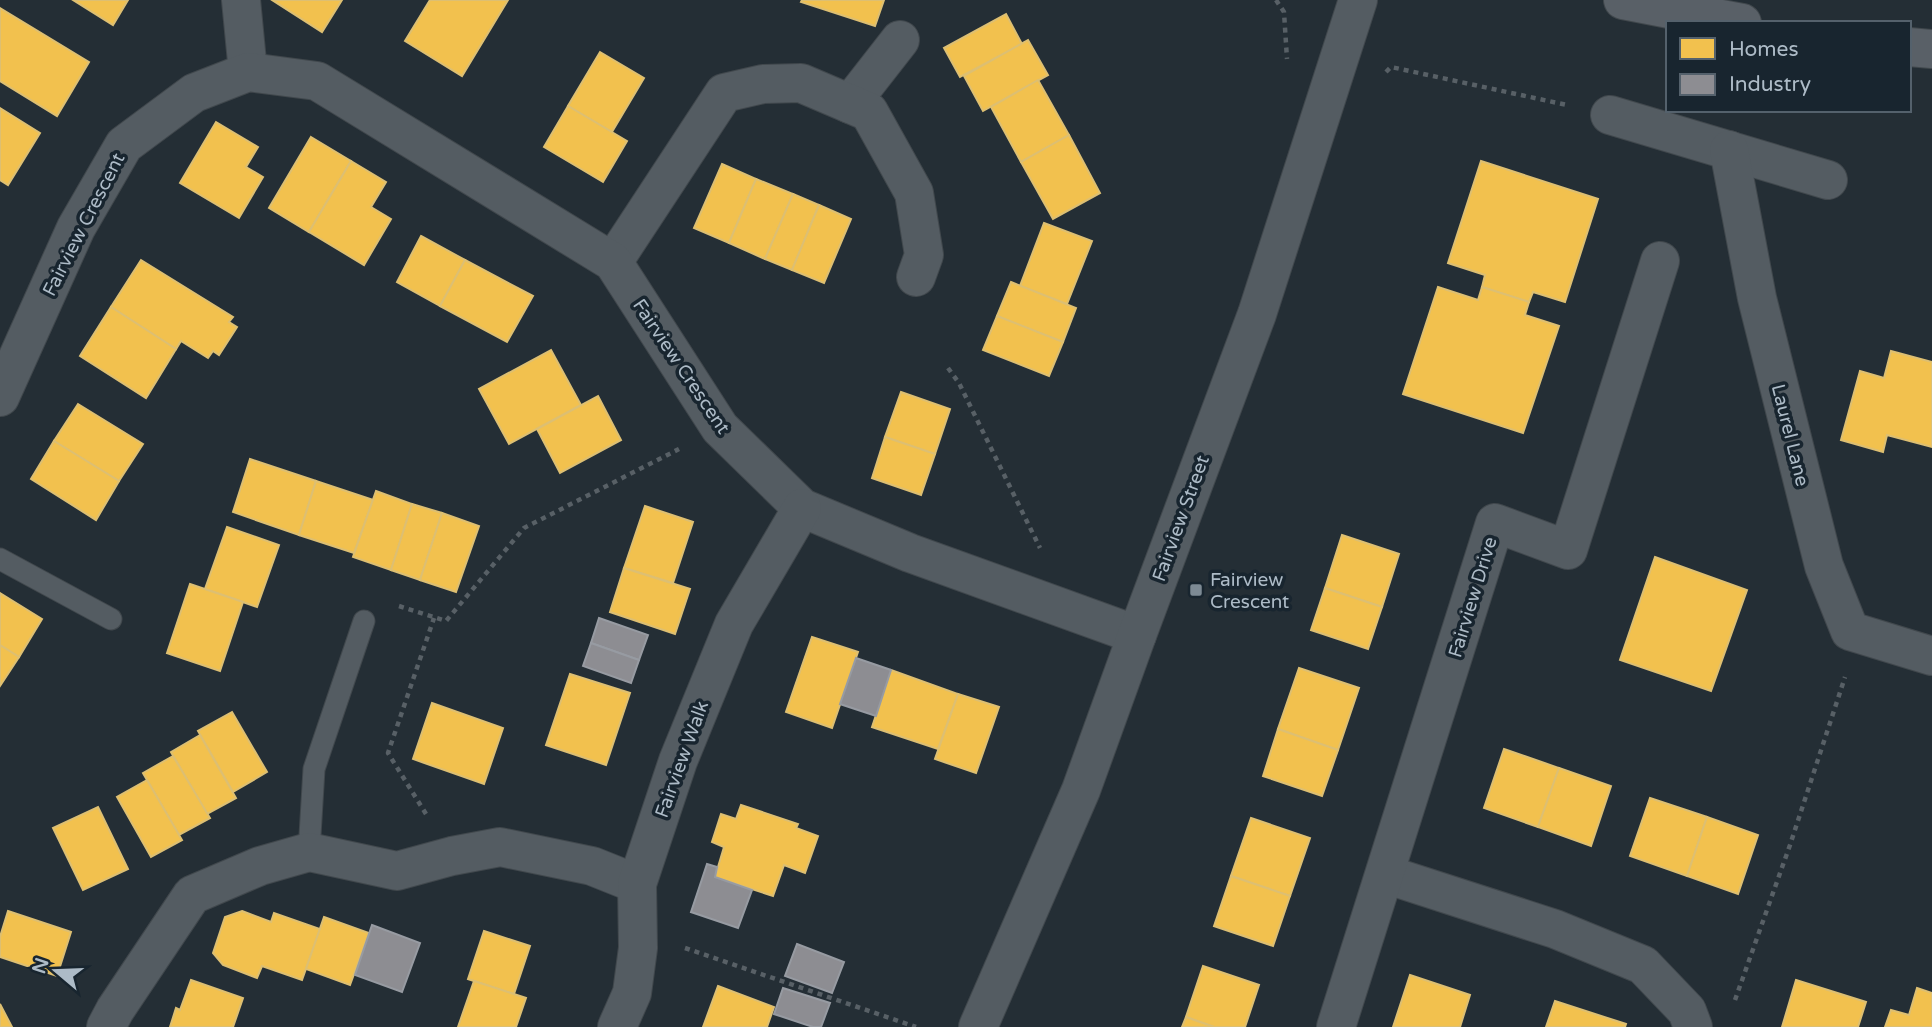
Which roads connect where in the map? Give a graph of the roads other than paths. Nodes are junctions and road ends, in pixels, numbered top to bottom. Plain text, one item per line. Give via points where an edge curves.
1 (241, 0) edge
2 (1358, 0) edge
3 (1623, 0) edge
4 (1732, 21) edge
5 (900, 40) dead end
6 (1911, 47) edge
7 (1932, 49) edge
8 (248, 72) junction
9 (850, 104) junction
10 (1611, 115) road end
11 (1729, 150) junction
12 (1828, 180) dead end
13 (1660, 261) dead end
14 (613, 262) junction
15 (916, 276) dead end
16 (0, 396) edge
17 (802, 508) junction
18 (0, 559) edge
19 (111, 619) dead end
20 (364, 621) road end
21 (1137, 635) junction
22 (1932, 656) edge
23 (309, 852) junction
24 (1385, 874) junction
25 (637, 884) junction
26 (106, 1027) edge
27 (617, 1027) edge
28 (978, 1027) edge
29 (1336, 1027) edge
30 (1693, 1027) edge

1 - 8 street
2 - 21 street, Fairview Street via 1256,314
3 - 4 main road
5 - 9 street
6 - 7 main road
8 - 14 street, Fairview Crescent via 317,81
8 - 16 street, Fairview Crescent via 194,93 124,145 76,228
9 - 14 street via 801,83 763,84 724,93
9 - 15 street via 869,111 914,192 924,255
10 - 11 street
11 - 12 street
11 - 22 street, Laurel Lane via 1757,298 1824,566 1850,631
13 - 24 street, Fairview Drive via 1568,550 1495,523
14 - 17 street, Fairview Crescent via 720,428
17 - 21 street, Fairview Crescent via 910,553
17 - 25 street, Fairview Walk via 734,624 678,761
18 - 19 lane
20 - 23 lane via 314,769
21 - 28 street, Fairview Street via 1082,790
23 - 25 street via 397,871 500,847 592,866
23 - 26 street via 260,866 192,895
24 - 29 street, Fairview Drive
24 - 30 street via 1555,929 1643,965 1687,1011
25 - 27 street, Fairview Walk via 638,948 632,993

